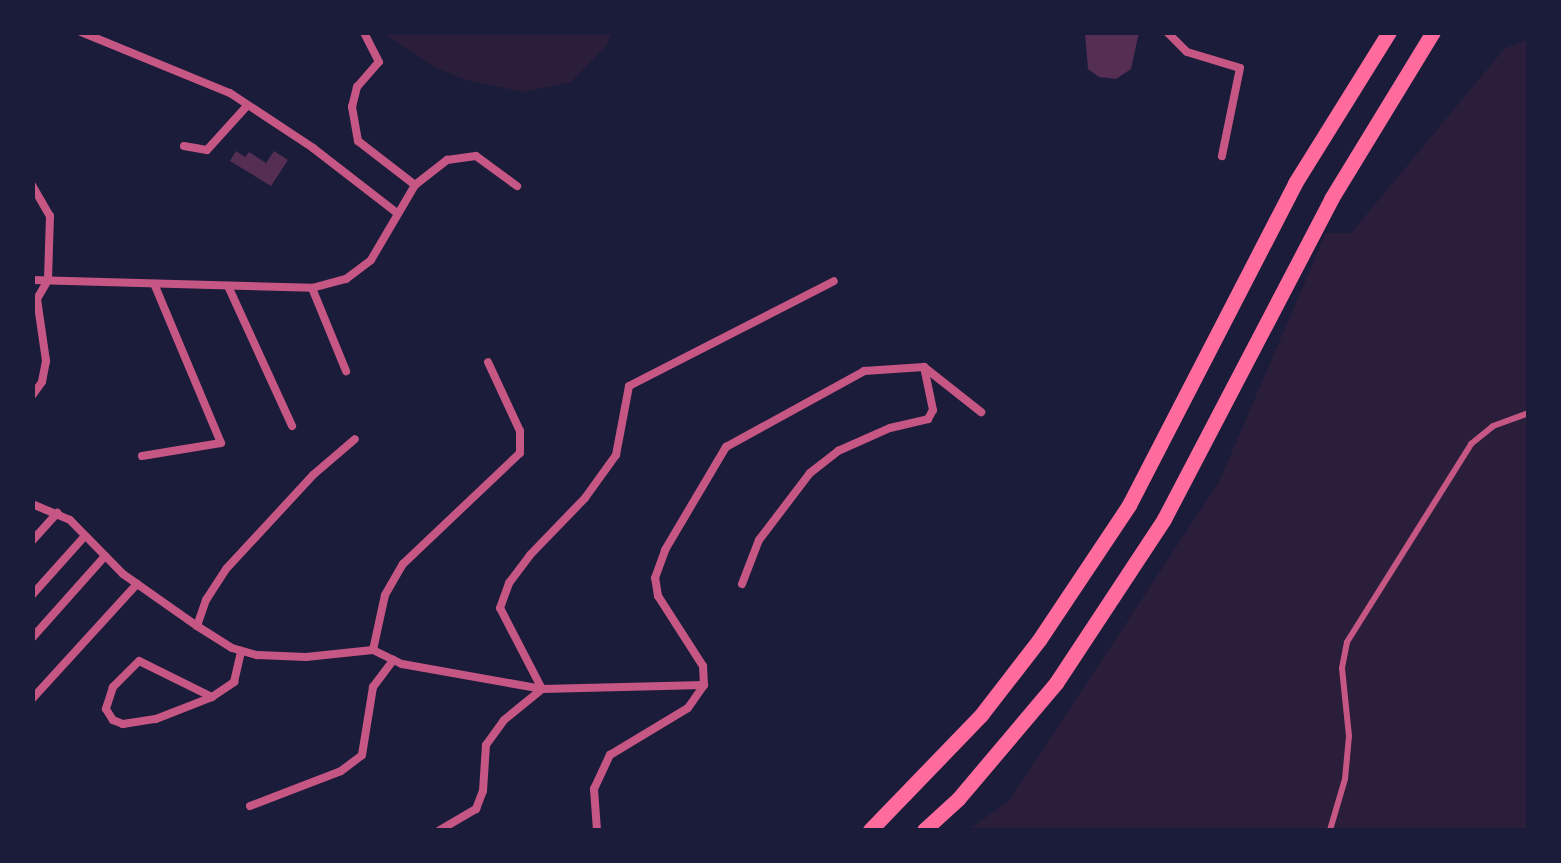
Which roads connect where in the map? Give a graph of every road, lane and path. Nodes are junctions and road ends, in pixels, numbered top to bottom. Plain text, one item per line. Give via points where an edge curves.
1 (81, 32) edge
2 (364, 32) edge
3 (1167, 32) edge
4 (1389, 32) edge
5 (1434, 32) edge
6 (246, 108) junction
7 (184, 146) dead end
8 (1222, 156) dead end
9 (32, 185) edge
10 (415, 185) junction
11 (516, 186) dead end
12 (397, 213) junction
13 (32, 280) edge
14 (48, 280) junction
15 (834, 282) dead end
16 (156, 286) junction
17 (228, 286) junction
18 (312, 288) junction
19 (488, 362) dead end
20 (924, 367) junction
21 (346, 371) dead end
22 (32, 396) edge
23 (981, 412) dead end
24 (1528, 413) edge
25 (292, 426) dead end
26 (355, 439) dead end
27 (142, 456) dead end
28 (32, 504) edge
29 (57, 513) junction
30 (85, 536) junction
31 (32, 541) edge
32 (105, 556) junction
33 (137, 584) junction
34 (742, 584) dead end
35 (32, 595) edge
36 (197, 626) junction
37 (32, 638) edge
38 (372, 650) junction
39 (242, 651) junction
40 (393, 660) junction
41 (704, 685) junction
42 (542, 688) junction
43 (212, 696) junction
44 (32, 700) edge
45 (250, 806) dead end
46 (440, 830) edge
47 (597, 830) edge
48 (870, 830) edge
49 (924, 830) edge
50 (1330, 830) edge

1 - 6 street via 230,94
2 - 10 street via 380,62 357,87 352,106 358,141
3 - 8 street via 1187,52 1240,68
4 - 48 highway via 1295,183 1130,505 980,714
5 - 49 highway via 1332,199 1164,519 1056,682
6 - 7 street via 208,150
6 - 12 street via 313,148
9 - 14 street via 50,216
10 - 11 street via 447,160 476,156
10 - 12 street
12 - 18 street via 371,260 346,279
13 - 14 street
14 - 16 street
14 - 22 street via 37,299 46,361
15 - 42 street via 628,386 616,455 530,554 500,608
16 - 17 street
16 - 27 street via 221,443
17 - 18 street
17 - 25 street
18 - 21 street
19 - 38 street via 520,431 520,453 403,564 385,595
20 - 23 street
20 - 34 street via 933,410 928,418 838,451 810,473 759,540
20 - 41 street via 864,372 726,446 655,578 658,596 703,666
24 - 50 street via 1493,426 1470,444 1347,642 1342,668 1349,736
26 - 36 street via 227,568
28 - 29 street
29 - 30 street
29 - 31 street
30 - 32 street
30 - 35 street
32 - 33 street
32 - 37 street
33 - 36 street
33 - 44 street
36 - 39 street
38 - 39 street via 306,657
38 - 40 street
39 - 43 street via 234,682
40 - 42 street
40 - 45 street via 374,688 362,755 341,771
41 - 42 street
41 - 47 street via 688,708 610,756 594,789
42 - 46 street via 486,745 476,810
43 - 43 street via 123,724 106,710 113,687 140,661

